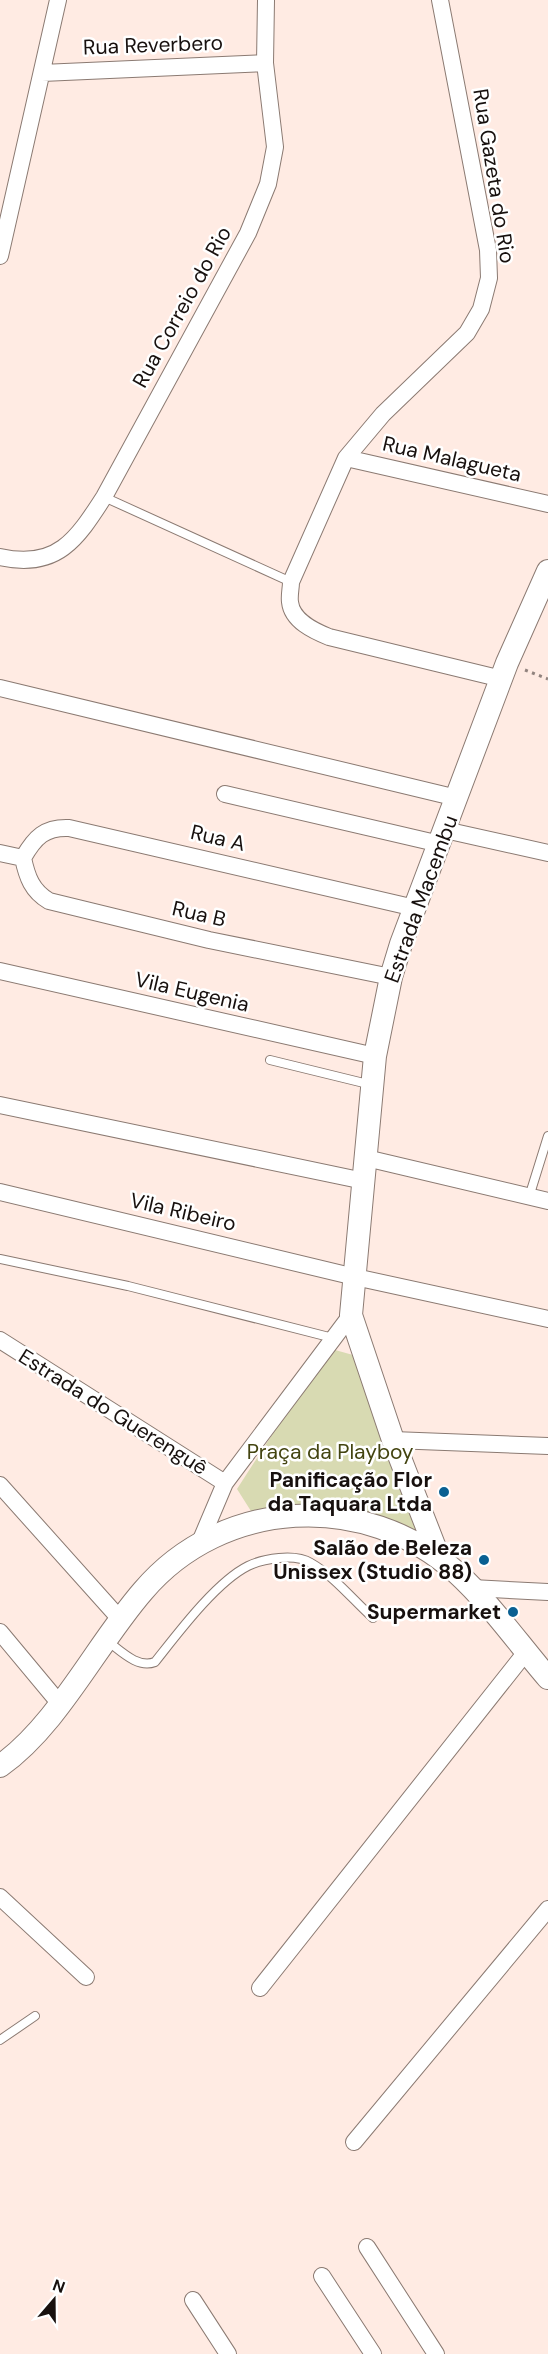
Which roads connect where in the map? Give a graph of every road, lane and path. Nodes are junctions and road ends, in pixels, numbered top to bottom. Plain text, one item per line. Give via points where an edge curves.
1 (58, 0) edge
2 (267, 0) edge
3 (440, 0) edge
4 (265, 63) junction
5 (42, 73) junction
6 (0, 256) edge
7 (346, 458) junction
8 (104, 497) junction
9 (548, 504) edge
10 (0, 556) edge
11 (548, 571) edge
12 (291, 582) junction
13 (505, 671) junction
14 (548, 680) edge
15 (0, 688) edge
16 (225, 794) dead end
17 (457, 798) junction
18 (442, 837) junction
19 (0, 853) edge
20 (548, 853) edge
21 (23, 858) junction
22 (415, 908) junction
23 (0, 971) edge
24 (391, 977) junction
25 (375, 1056) junction
26 (270, 1060) dead end
27 (372, 1085) junction
28 (0, 1105) edge
29 (548, 1136) edge
30 (366, 1158) junction
31 (364, 1181) junction
32 (0, 1192) edge
33 (529, 1197) junction
34 (548, 1201) edge
35 (0, 1259) edge
36 (355, 1277) junction
37 (351, 1315) junction
38 (548, 1318) edge
39 (333, 1338) junction
40 (0, 1340) edge
41 (393, 1440) junction
42 (548, 1446) edge
43 (225, 1483) junction
44 (0, 1485) edge
45 (200, 1542) junction
46 (439, 1558) junction
47 (472, 1588) junction
48 (548, 1592) edge
49 (120, 1618) junction
50 (373, 1618) dead end
51 (0, 1632) edge
52 (106, 1640) junction
53 (526, 1652) junction
54 (548, 1678) edge
55 (60, 1704) junction
56 (0, 1766) edge
57 (0, 1896) edge
58 (548, 1909) edge
59 (86, 1977) dead end
60 (260, 1988) dead end
61 (35, 2016) dead end
62 (0, 2040) edge
63 (354, 2142) dead end
64 (367, 2247) dead end
65 (322, 2276) dead end
66 (193, 2300) dead end
67 (228, 2354) edge
68 (373, 2354) edge
69 (436, 2354) edge

1 - 5 street
2 - 4 street, Rua Correio do Rio
3 - 7 street, Rua Gazeta do Rio via 488,250 489,278 481,309 467,333 383,414
4 - 5 street, Rua Reverbero
4 - 8 street, Rua Correio do Rio via 275,147 268,184 248,233
5 - 6 street
7 - 9 street, Rua Malagueta
7 - 12 street, Rua Gazeta do Rio
8 - 10 street, Rua Correio do Rio via 81,532 56,553 38,558
8 - 12 lane
11 - 13 street, Estrada Macembu
12 - 13 street, Rua Gazeta do Rio via 290,604 298,619 329,638
13 - 14 path
13 - 17 street, Estrada Macembu
15 - 17 street
16 - 18 street
17 - 18 street, Estrada Macembu
18 - 20 street
18 - 22 street, Estrada Macembu
19 - 21 street
21 - 22 street, Rua A via 47,830 69,828
21 - 24 street, Rua B via 28,879 40,896 49,901 209,940
22 - 24 street, Estrada Macembu
23 - 25 street, Vila Eugenia
24 - 25 street, Estrada Macembu
25 - 27 street, Estrada Macembu
26 - 27 lane
27 - 30 street, Estrada Macembu
28 - 31 street
29 - 33 lane
30 - 31 street, Estrada Macembu
30 - 33 street
31 - 36 street, Estrada Macembu
32 - 36 street, Vila Ribeiro
33 - 34 street
35 - 39 lane via 128,1286
36 - 37 street, Estrada Macembu
36 - 38 street, Vila Ribeiro
37 - 39 street
37 - 41 street, Estrada Macembu
39 - 43 street
40 - 43 street, Estrada do Guerenguê
41 - 42 street
41 - 46 street, Estrada Macembu
43 - 45 street
44 - 49 street
45 - 46 street via 253,1522 333,1516 388,1531
45 - 49 street via 162,1569
46 - 47 street
47 - 48 street
47 - 53 street
49 - 52 street
50 - 52 lane via 324,1573 309,1562 292,1557 250,1565 236,1574 149,1665 140,1664
51 - 55 street
52 - 55 street
53 - 54 street
53 - 60 street
55 - 56 street via 27,1743
57 - 59 street
58 - 63 street
61 - 62 lane
64 - 69 street
65 - 68 street
66 - 67 street

